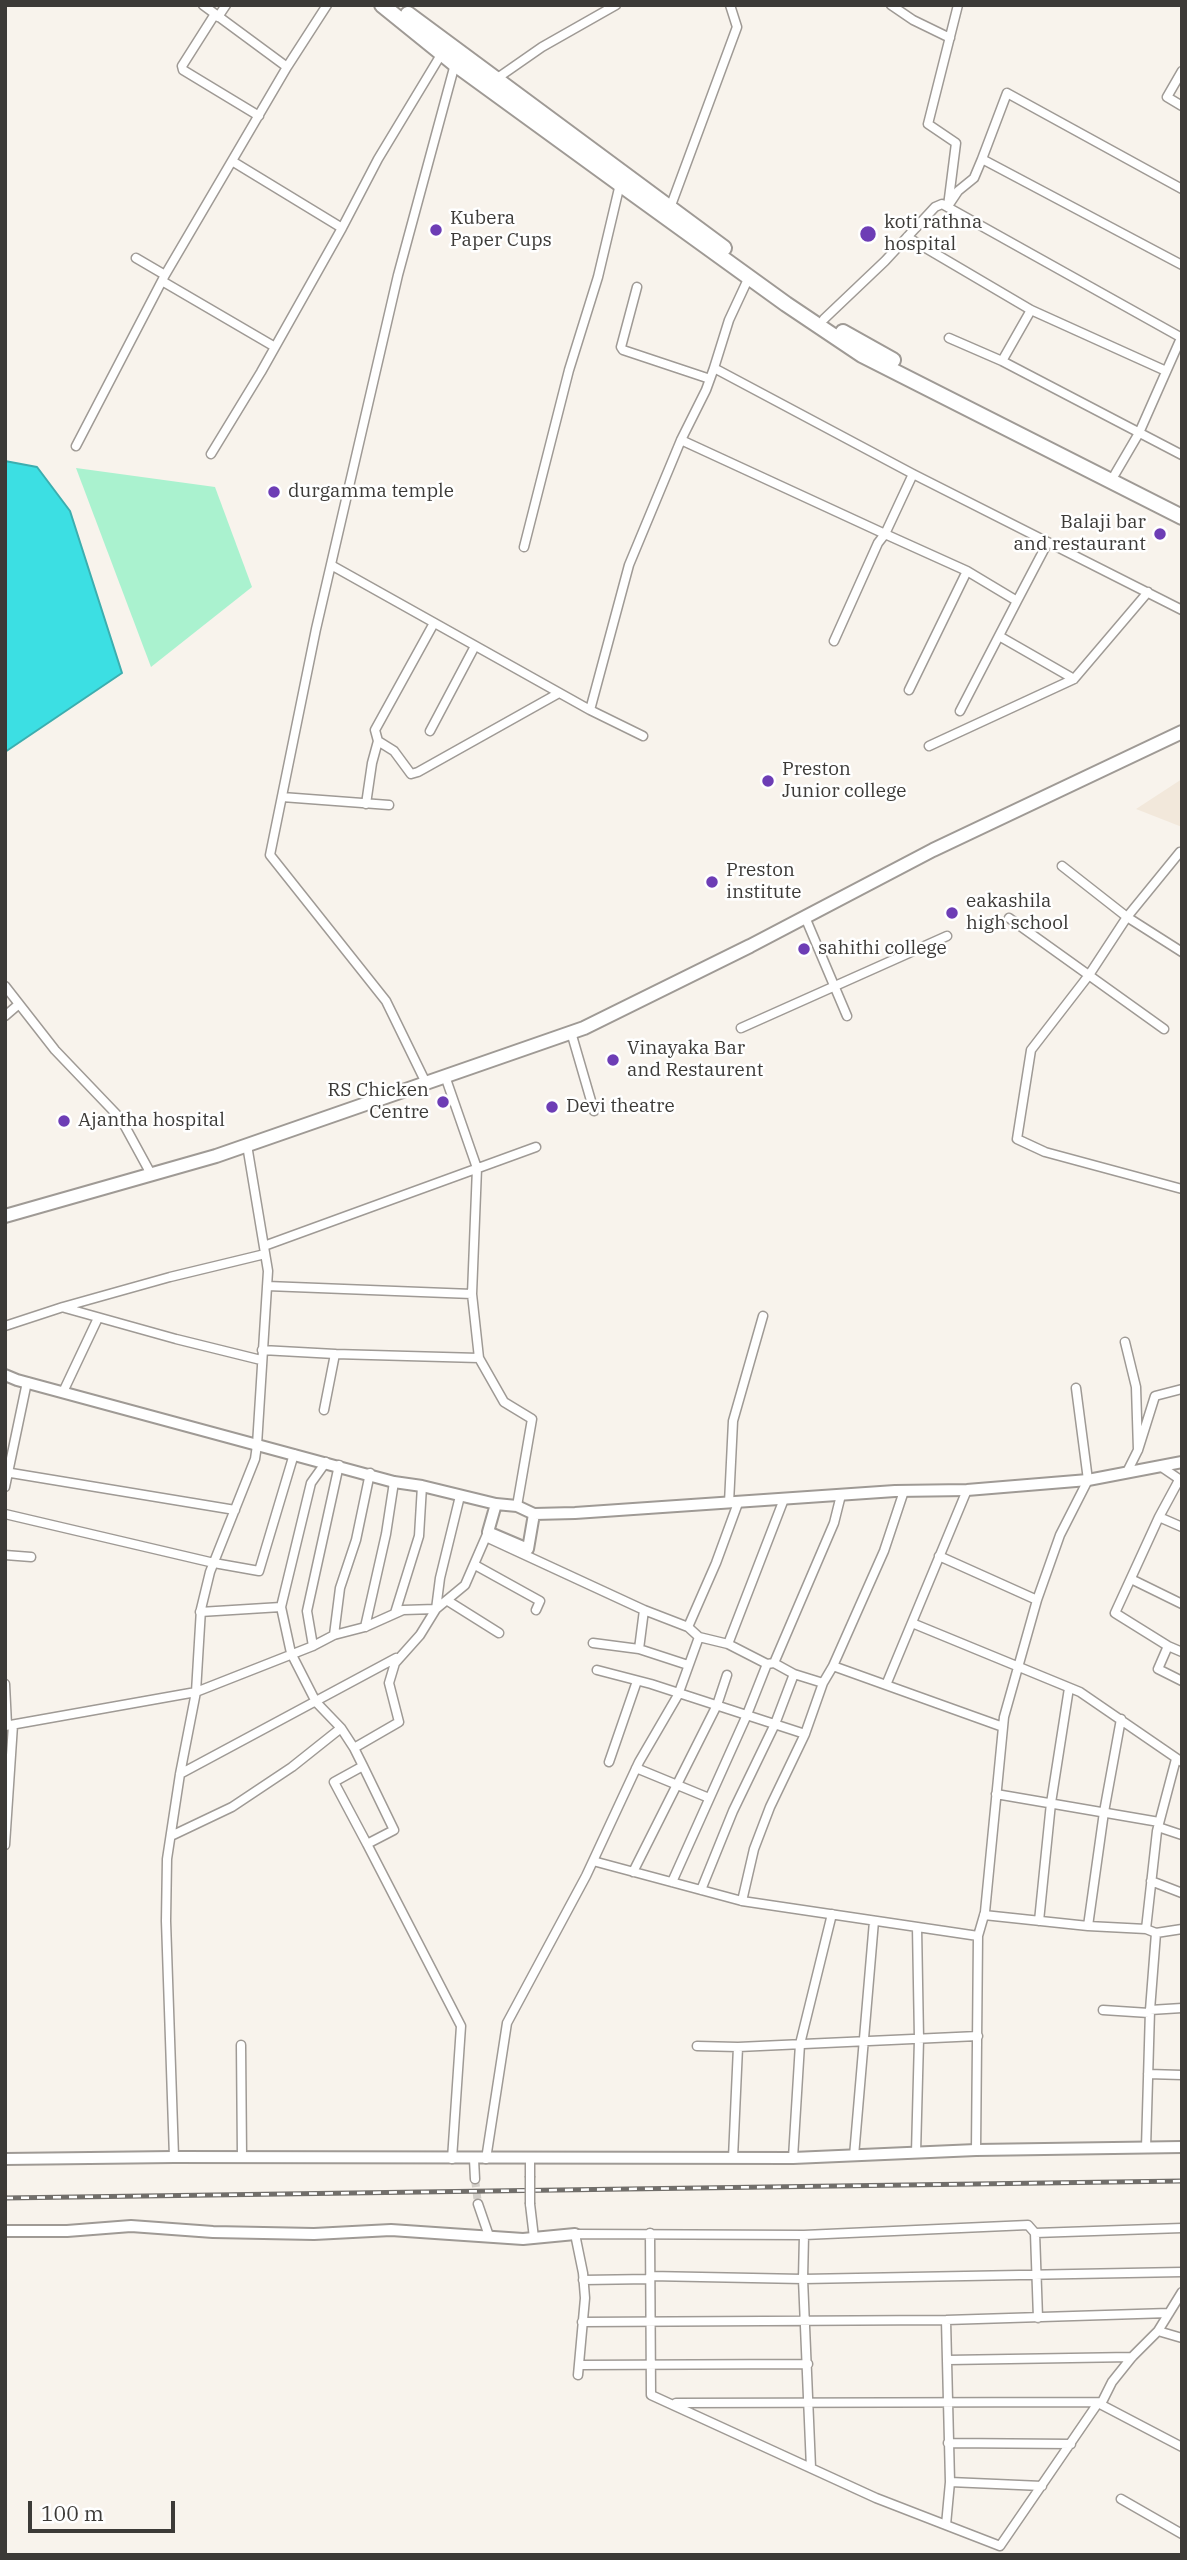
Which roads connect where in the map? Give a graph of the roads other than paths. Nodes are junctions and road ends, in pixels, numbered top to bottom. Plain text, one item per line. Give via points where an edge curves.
1 (203, 5) edge
2 (226, 5) edge
3 (316, 5) edge
4 (382, 5) edge
5 (396, 5) edge
6 (616, 5) edge
7 (730, 5) edge
8 (891, 5) edge
9 (958, 5) edge
10 (326, 8) edge
11 (216, 15) junction
12 (950, 38) junction
13 (442, 53) junction
14 (456, 64) junction
15 (286, 68) junction
16 (1182, 71) edge
17 (496, 79) junction
18 (1182, 106) edge
19 (259, 116) junction
20 (982, 159) junction
21 (232, 161) junction
22 (620, 184) junction
23 (1182, 189) edge
24 (948, 206) junction
25 (670, 208) junction
26 (342, 228) junction
27 (907, 237) junction
28 (136, 258) dead end
29 (1182, 265) edge
30 (749, 277) junction
31 (164, 278) junction
32 (636, 287) dead end
33 (1031, 310) junction
34 (824, 319) junction
35 (949, 338) dead end
36 (1181, 338) edge
37 (275, 346) junction
38 (1002, 360) junction
39 (714, 368) junction
40 (1166, 371) junction
41 (710, 379) junction
42 (1139, 433) junction
43 (681, 440) junction
44 (76, 446) dead end
45 (211, 454) dead end
46 (1182, 455) edge
47 (913, 474) junction
48 (1115, 474) junction
49 (1182, 508) edge
50 (1182, 517) edge
51 (885, 534) junction
52 (1048, 542) junction
53 (524, 547) dead end
54 (331, 565) junction
55 (967, 571) junction
56 (1148, 592) junction
57 (1017, 601) junction
58 (1182, 610) edge
59 (434, 623) junction
60 (999, 636) junction
61 (834, 641) dead end
62 (475, 646) junction
63 (1074, 679) junction
64 (909, 690) dead end
65 (559, 693) junction
66 (590, 710) junction
67 (960, 711) dead end
68 (430, 731) dead end
69 (1182, 732) edge
70 (643, 736) dead end
71 (378, 741) junction
72 (929, 746) dead end
73 (282, 797) junction
74 (366, 804) junction
75 (389, 805) dead end
76 (1180, 852) edge
77 (1062, 866) dead end
78 (805, 917) junction
79 (1127, 917) junction
80 (1009, 918) dead end
81 (947, 936) dead end
82 (1182, 952) edge
83 (1088, 975) junction
84 (5, 986) edge
85 (836, 986) junction
86 (19, 1004) junction
87 (5, 1016) edge
88 (848, 1016) dead end
89 (741, 1028) dead end
90 (1164, 1029) dead end
91 (572, 1032) junction
92 (445, 1076) junction
93 (426, 1083) junction
94 (594, 1111) dead end
95 (247, 1145) junction
96 (536, 1147) dead end
97 (477, 1168) junction
98 (151, 1174) junction
99 (1182, 1189) edge
100 (5, 1216) edge
101 (264, 1250) junction
102 (267, 1286) junction
103 (472, 1294) junction
104 (62, 1307) junction
105 (763, 1316) dead end
106 (98, 1318) junction
107 (5, 1326) edge
108 (1125, 1342) dead end
109 (262, 1350) junction
110 (335, 1354) junction
111 (479, 1358) junction
112 (261, 1360) junction
113 (5, 1374) edge
114 (27, 1382) junction
115 (1076, 1388) dead end
116 (1182, 1389) edge
117 (63, 1392) junction
118 (324, 1410) dead end
119 (257, 1445) junction
120 (1138, 1450) junction
121 (294, 1454) junction
122 (326, 1462) junction
123 (1182, 1462) edge
124 (339, 1465) junction
125 (1160, 1466) junction
126 (1127, 1472) junction
127 (7, 1473) edge
128 (370, 1474) junction
129 (1088, 1480) junction
130 (1181, 1480) edge
131 (394, 1482) junction
132 (422, 1486) junction
133 (5, 1487) edge
134 (967, 1490) junction
135 (904, 1491) junction
136 (841, 1495) junction
137 (460, 1496) junction
138 (784, 1499) junction
139 (734, 1503) junction
140 (496, 1504) junction
141 (517, 1506) junction
142 (235, 1510) junction
143 (5, 1514) edge
144 (534, 1514) junction
145 (1159, 1517) junction
146 (1182, 1527) edge
147 (487, 1534) junction
148 (5, 1555) edge
149 (939, 1556) junction
150 (32, 1557) dead end
151 (214, 1563) junction
152 (475, 1564) junction
153 (1131, 1579) junction
154 (1037, 1600) junction
155 (448, 1601) junction
156 (1182, 1604) edge
157 (281, 1607) junction
158 (436, 1609) junction
159 (537, 1610) dead end
160 (644, 1610) junction
161 (200, 1612) junction
162 (395, 1613) junction
163 (912, 1623) junction
164 (365, 1627) junction
165 (688, 1627) junction
166 (499, 1633) dead end
167 (334, 1635) junction
168 (699, 1637) junction
169 (593, 1643) dead end
170 (728, 1644) junction
171 (313, 1646) junction
172 (1168, 1646) junction
173 (639, 1649) junction
174 (1182, 1652) edge
175 (291, 1653) junction
176 (402, 1655) junction
177 (770, 1664) junction
178 (688, 1665) junction
179 (1017, 1665) junction
180 (833, 1667) junction
181 (597, 1670) dead end
182 (793, 1674) junction
183 (727, 1675) dead end
184 (638, 1681) junction
185 (1182, 1681) edge
186 (823, 1683) junction
187 (5, 1684) edge
188 (886, 1685) junction
189 (1069, 1688) junction
190 (196, 1692) junction
191 (678, 1695) junction
192 (316, 1702) junction
193 (717, 1705) junction
194 (746, 1717) junction
195 (1121, 1719) junction
196 (775, 1724) junction
197 (9, 1725) edge
198 (1003, 1727) junction
199 (341, 1728) junction
200 (805, 1734) junction
201 (354, 1748) junction
202 (1179, 1761) edge
203 (609, 1762) dead end
204 (363, 1766) junction
205 (636, 1768) junction
206 (180, 1774) junction
207 (678, 1785) junction
208 (996, 1794) junction
209 (709, 1798) junction
210 (1051, 1803) junction
211 (1104, 1812) junction
212 (1158, 1824) junction
213 (1182, 1835) edge
214 (171, 1836) junction
215 (367, 1844) junction
216 (5, 1845) edge
217 (593, 1861) junction
218 (633, 1872) junction
219 (1151, 1881) junction
220 (672, 1882) junction
221 (701, 1890) junction
222 (1182, 1893) edge
223 (742, 1901) junction
224 (832, 1914) junction
225 (984, 1916) junction
226 (874, 1921) junction
227 (1039, 1921) junction
228 (1088, 1926) junction
229 (917, 1927) junction
230 (1182, 1929) edge
231 (1146, 1930) junction
232 (1156, 1933) junction
233 (978, 1936) junction
234 (1182, 2008) edge
235 (1103, 2010) dead end
236 (1150, 2012) junction
237 (978, 2036) junction
238 (919, 2039) junction
239 (864, 2041) junction
240 (800, 2044) junction
241 (241, 2045) dead end
242 (697, 2046) dead end
243 (738, 2046) junction
244 (1148, 2074) junction
245 (1182, 2075) edge
246 (1182, 2147) edge
247 (1146, 2148) junction
248 (976, 2150) junction
249 (916, 2153) junction
250 (854, 2156) junction
251 (174, 2157) junction
252 (242, 2157) junction
253 (733, 2158) junction
254 (793, 2158) junction
255 (5, 2159) edge
256 (452, 2159) junction
257 (474, 2159) junction
258 (486, 2159) junction
259 (530, 2159) junction
260 (475, 2179) tunnel mouth
261 (478, 2204) tunnel mouth
262 (1182, 2228) edge
263 (5, 2231) edge
264 (650, 2233) junction
265 (1035, 2233) junction
266 (575, 2234) junction
267 (804, 2235) junction
268 (489, 2236) junction
269 (534, 2238) junction
270 (1182, 2272) edge
271 (1037, 2275) junction
272 (650, 2276) junction
273 (803, 2279) junction
274 (583, 2280) junction
275 (1182, 2292) edge
276 (1170, 2313) junction
277 (1038, 2318) junction
278 (946, 2320) junction
279 (582, 2322) junction
280 (650, 2322) junction
281 (805, 2322) junction
282 (1157, 2332) junction
283 (1182, 2338) edge
284 (1132, 2357) junction
285 (948, 2360) junction
286 (652, 2364) junction
287 (808, 2364) junction
288 (580, 2365) junction
289 (579, 2375) dead end
290 (674, 2403) junction
291 (1100, 2403) junction
292 (808, 2404) junction
293 (947, 2404) junction
294 (948, 2443) junction
295 (1071, 2444) junction
296 (1182, 2447) edge
297 (811, 2468) junction
298 (950, 2483) junction
299 (1042, 2486) junction
300 (1121, 2499) dead end
301 (946, 2525) junction
302 (1182, 2534) edge
303 (1000, 2546) junction
304 (994, 2555) edge

1 - 11 street
2 - 11 street
3 - 10 street
4 - 13 highway
5 - 17 highway
6 - 17 street
7 - 25 street via 737,27
8 - 12 street
9 - 12 street
10 - 15 street
11 - 15 street
11 - 19 street via 183,71
12 - 24 street via 928,124 956,143
13 - 14 highway
13 - 26 street
14 - 22 highway
14 - 54 street via 398,275
15 - 19 street
16 - 18 street via 1167,97
17 - 25 highway
19 - 21 street
20 - 23 street via 1007,93
20 - 24 street via 974,178
20 - 29 street
21 - 26 street
21 - 31 street
22 - 30 highway
22 - 53 street
24 - 27 street via 935,207
24 - 36 street
25 - 34 highway
26 - 37 street
27 - 33 street
27 - 34 street
28 - 31 street
30 - 39 street
30 - 50 highway via 862,355
31 - 37 street
31 - 44 street
32 - 41 street via 623,350
33 - 38 street
33 - 40 street
34 - 48 highway via 878,352
35 - 38 street
36 - 40 street
37 - 45 street
38 - 42 street
39 - 41 street
39 - 47 street
40 - 42 street
41 - 43 street
42 - 46 street
42 - 48 street
43 - 51 street
43 - 66 street via 629,565
47 - 51 street
47 - 52 street
48 - 49 highway
51 - 55 street
51 - 61 street
52 - 56 street
52 - 57 street
54 - 59 street
54 - 73 street
55 - 57 street
55 - 64 street
56 - 58 street
56 - 63 street
57 - 60 street
59 - 62 street
59 - 71 street via 375,730
60 - 63 street
60 - 67 street
62 - 65 street
62 - 68 street
63 - 72 street
65 - 66 street
65 - 71 street via 411,774 394,751
66 - 70 street
69 - 78 main road via 933,850
71 - 74 street
73 - 74 street
73 - 93 street via 270,855 386,1001
74 - 75 street
76 - 79 street
77 - 79 street
78 - 85 street
78 - 91 main road
79 - 82 street
79 - 83 street
80 - 83 street
81 - 85 street
83 - 90 street
83 - 99 street via 1031,1050 1017,1139 1045,1152
84 - 86 street
85 - 88 street
85 - 89 street
86 - 87 street
86 - 98 street via 55,1050 121,1119
91 - 92 main road
91 - 94 street
92 - 93 main road
92 - 97 street
93 - 95 main road
95 - 98 main road
95 - 101 street
96 - 97 street
97 - 101 street
97 - 103 street
98 - 100 main road
101 - 102 street
101 - 104 street
102 - 103 street
102 - 109 street
103 - 111 street
104 - 106 street
104 - 107 street
105 - 139 street via 733,1421
106 - 112 street
106 - 117 street
108 - 120 street via 1136,1387
109 - 110 street
109 - 112 street
110 - 111 street
110 - 118 street
111 - 141 street via 504,1402 532,1419
112 - 119 street
113 - 114 street
114 - 117 street
114 - 127 street
115 - 129 street
116 - 120 street via 1155,1396
117 - 119 street
119 - 121 street
119 - 142 street
120 - 126 street
121 - 122 street
121 - 151 street via 258,1571
122 - 124 street
122 - 157 street via 311,1483
123 - 125 street
124 - 128 street
124 - 171 street via 307,1611
125 - 126 street
125 - 130 street
126 - 129 street
127 - 133 street
127 - 142 street
128 - 131 street
128 - 167 street via 340,1588
129 - 134 street
129 - 154 street via 1060,1535
130 - 145 street
131 - 132 street
131 - 164 street
132 - 137 street
132 - 162 street via 419,1536
134 - 135 street
134 - 149 street
135 - 136 street
135 - 180 street via 884,1551
136 - 138 street
136 - 177 street via 834,1523
137 - 140 street
137 - 158 street
138 - 139 street
138 - 170 street
139 - 144 street
139 - 165 street via 716,1563
140 - 141 street
140 - 147 street
141 - 144 street
142 - 151 street
143 - 151 street
144 - 147 street via 528,1549
145 - 146 street
145 - 153 street
147 - 152 street
147 - 160 street
148 - 150 street
149 - 154 street
149 - 163 street
151 - 161 street
152 - 155 street
152 - 159 street via 540,1601
153 - 156 street
153 - 172 street via 1115,1613
154 - 179 street
155 - 158 street
155 - 166 street
157 - 161 street
157 - 175 street
158 - 162 street
158 - 176 street
160 - 165 street
160 - 173 street
161 - 190 street
162 - 164 street
163 - 179 street
163 - 188 street
164 - 167 street
165 - 168 street
167 - 171 street
168 - 170 street
168 - 178 street
169 - 173 street
170 - 177 street
171 - 175 street
172 - 174 street
172 - 185 street via 1158,1669
173 - 178 street
175 - 190 street
175 - 192 street
176 - 192 street
176 - 201 street via 389,1683 399,1722
177 - 182 street
177 - 194 street
178 - 191 street
179 - 189 street
179 - 198 street
180 - 186 street
180 - 188 street
181 - 184 street
182 - 186 street
182 - 196 street
183 - 193 street
184 - 191 street
184 - 203 street
186 - 200 street
187 - 197 street
188 - 198 street
189 - 195 street
189 - 210 street
190 - 197 street
190 - 206 street
191 - 193 street
191 - 205 street
192 - 199 street
192 - 206 street
193 - 194 street
193 - 207 street
194 - 196 street
194 - 209 street
195 - 202 street
195 - 211 street
196 - 200 street
196 - 221 street
197 - 216 street
198 - 208 street
199 - 201 street
199 - 214 street via 232,1807
200 - 223 street via 754,1849
201 - 204 street
202 - 212 street
204 - 215 street via 394,1830
204 - 215 street via 334,1782
205 - 207 street
205 - 217 street
206 - 214 street
207 - 209 street
207 - 218 street
208 - 210 street
208 - 225 street
209 - 220 street
210 - 211 street
210 - 227 street
211 - 212 street
211 - 228 street
212 - 213 street
212 - 219 street
214 - 251 street via 166,1921
215 - 256 street via 461,2026
217 - 218 street
217 - 258 street via 507,2022
218 - 220 street
219 - 222 street
219 - 231 street
220 - 221 street
221 - 223 street
223 - 224 street
224 - 226 street
224 - 240 street
225 - 227 street
225 - 233 street
226 - 229 street
226 - 239 street
227 - 228 street
228 - 231 street
229 - 233 street
229 - 238 street
230 - 232 street
231 - 232 street
232 - 236 street
233 - 237 street
234 - 236 street
235 - 236 street
236 - 244 street
237 - 238 street
237 - 248 street
238 - 239 street
238 - 249 street
239 - 240 street
239 - 250 street
240 - 243 street
240 - 254 street
241 - 252 street
242 - 243 street
243 - 253 street
244 - 245 street
244 - 247 street
246 - 247 street
247 - 248 street
248 - 249 street
249 - 250 street
250 - 254 street
251 - 252 street
251 - 255 street
252 - 256 street
253 - 254 street
253 - 259 street
256 - 257 street
257 - 258 street
257 - 260 street
258 - 259 street
259 - 269 street, bridge
261 - 268 street
262 - 265 street
263 - 268 street via 131,2226 213,2232 391,2230
264 - 266 street
264 - 267 street
264 - 272 street
265 - 267 street via 1028,2225
265 - 271 street
266 - 269 street
266 - 274 street
267 - 273 street
268 - 269 street
270 - 271 street
271 - 273 street
271 - 277 street
272 - 273 street
272 - 274 street
272 - 280 street
273 - 281 street
274 - 279 street
275 - 276 street
276 - 277 street
276 - 282 street
277 - 278 street
278 - 281 street
278 - 285 street
279 - 280 street
279 - 288 street
280 - 281 street
280 - 286 street
281 - 287 street
282 - 283 street
282 - 284 street
284 - 285 street
284 - 291 street
285 - 293 street
286 - 287 street
286 - 288 street
286 - 290 street via 652,2395
287 - 292 street
288 - 289 street
290 - 292 street
290 - 297 street
291 - 293 street
291 - 295 street
291 - 296 street
292 - 293 street
292 - 297 street
293 - 294 street
294 - 295 street
294 - 298 street
295 - 299 street
297 - 301 street
298 - 299 street
298 - 301 street
299 - 303 street
300 - 302 street
301 - 303 street
303 - 304 street

